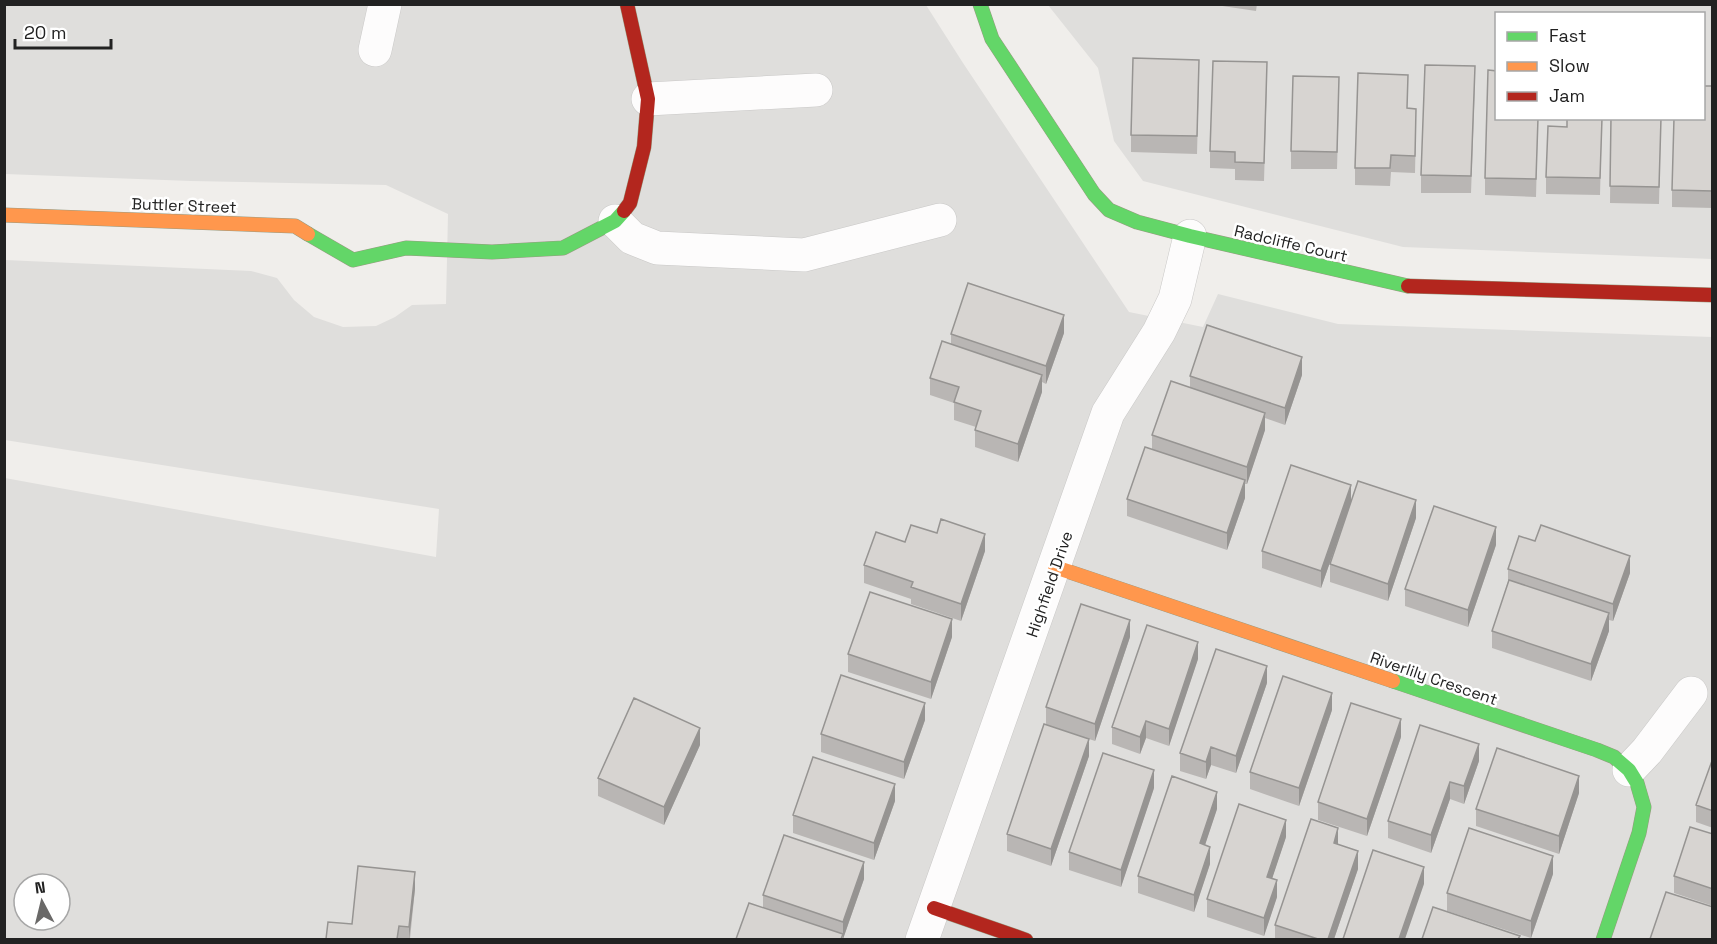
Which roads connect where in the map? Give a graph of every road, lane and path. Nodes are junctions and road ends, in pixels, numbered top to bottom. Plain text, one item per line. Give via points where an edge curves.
1 (386, 4) edge
2 (627, 4) edge
3 (980, 4) edge
4 (375, 50) dead end
5 (816, 90) dead end
6 (648, 99) junction
7 (4, 215) edge
8 (940, 220) dead end
9 (615, 221) junction
10 (1190, 236) junction
11 (1713, 295) edge
12 (1055, 567) junction
13 (1691, 693) dead end
14 (1629, 770) junction
15 (934, 908) junction
16 (922, 939) edge
17 (1026, 939) edge
18 (1604, 939) edge

1 - 4 street
2 - 6 street
3 - 10 street, Radcliffe Court via 992,39 1094,194 1110,210 1137,222
5 - 6 street
6 - 9 street via 644,147 630,203
7 - 9 street, Buttler Street via 295,226 353,260 406,248 492,252 563,248
8 - 9 street via 804,255 657,248 632,238
10 - 11 street, Radcliffe Court via 1402,286
10 - 12 street, Highfield Drive via 1175,299 1108,413
12 - 14 street, Riverlily Crescent via 1597,750 1614,757
12 - 15 street, Highfield Drive
13 - 14 street
14 - 18 street via 1644,807
15 - 16 street, Highfield Drive
15 - 17 street

